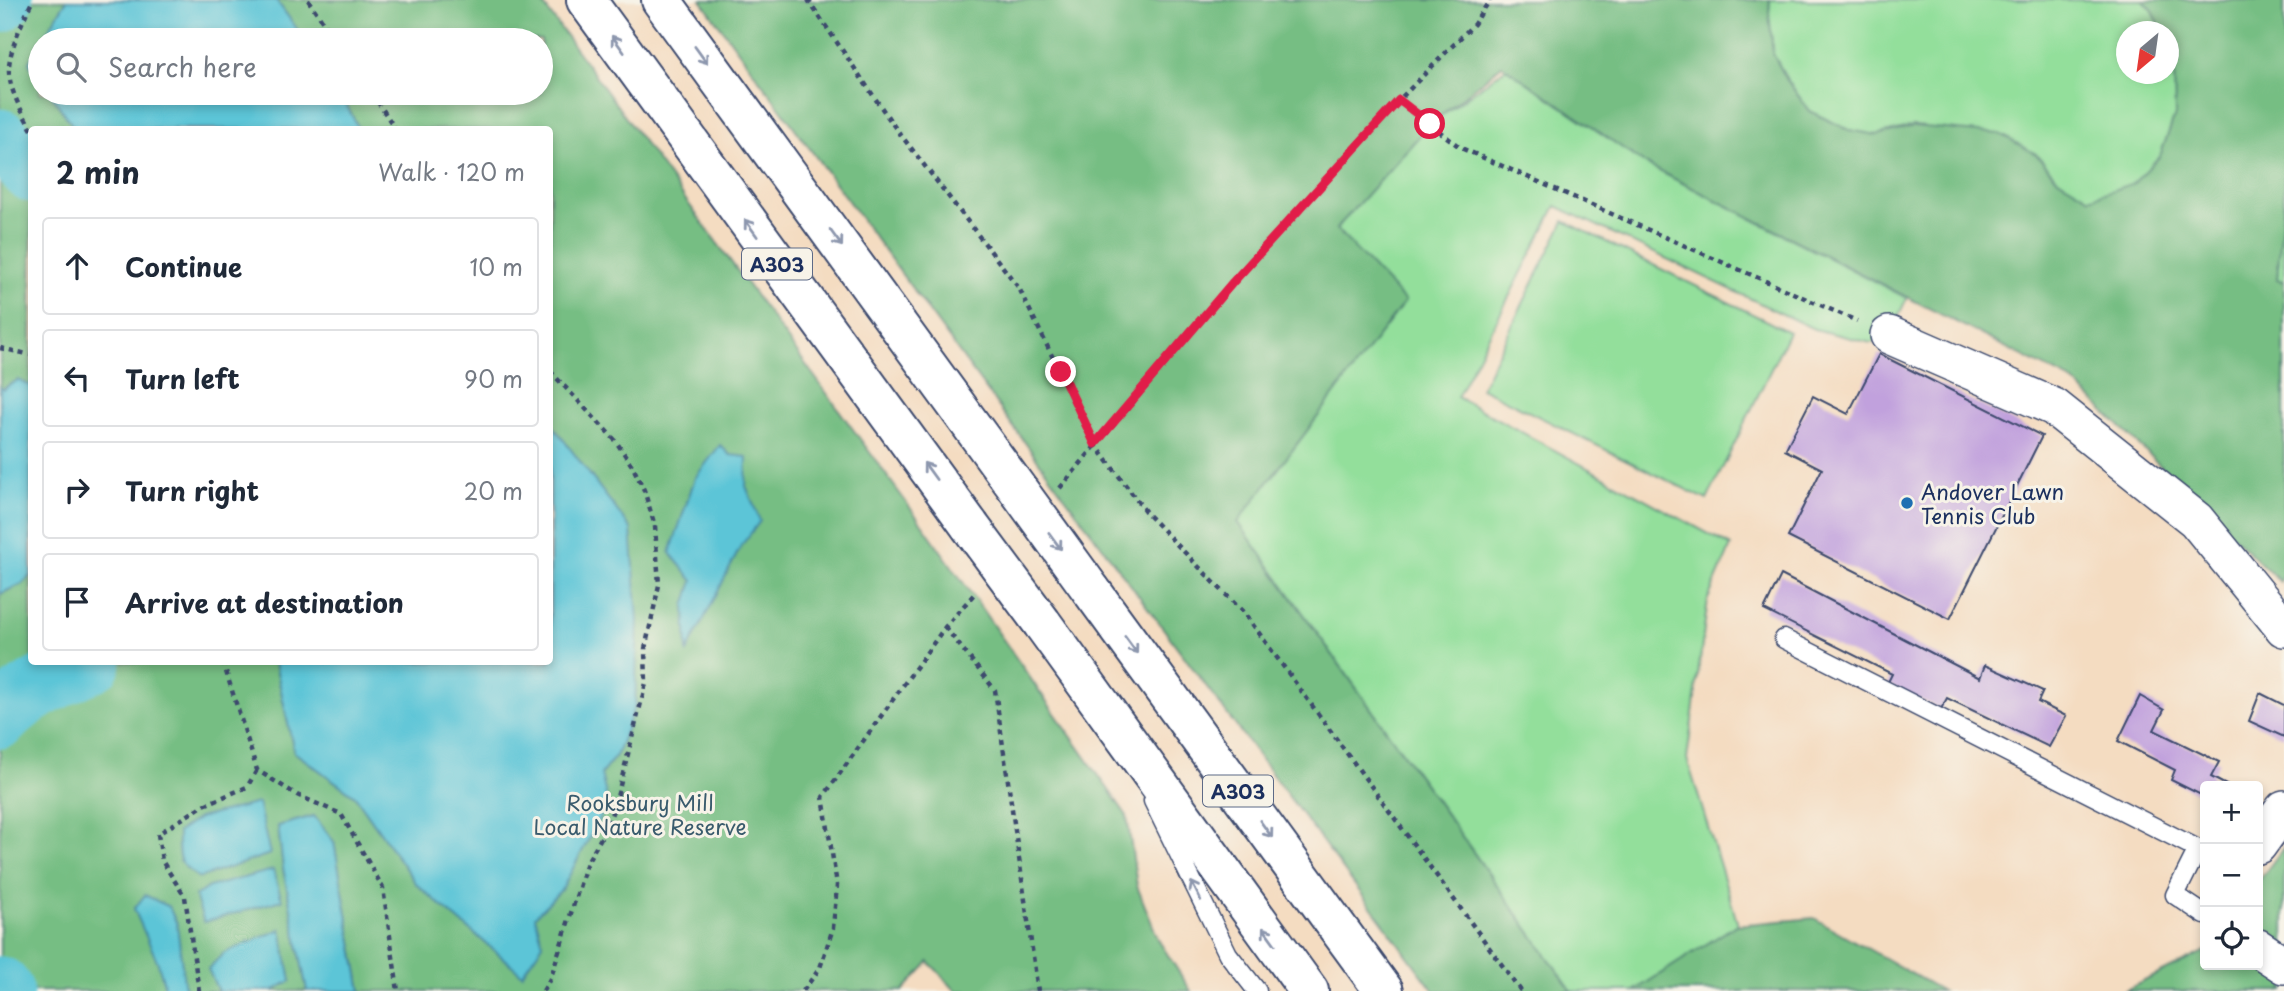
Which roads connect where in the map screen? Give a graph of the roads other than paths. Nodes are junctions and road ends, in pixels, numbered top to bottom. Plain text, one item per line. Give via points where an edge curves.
1 (586, 0) edge
2 (661, 0) edge
3 (1889, 335) road end
4 (2284, 628) edge
5 (1784, 639) dead end
6 (1121, 733) junction
7 (2284, 809) edge
8 (2259, 844) edge
9 (2200, 912) edge
10 (2263, 951) edge
11 (2284, 965) edge
12 (1257, 991) edge
13 (1309, 991) edge
14 (1384, 991) edge

6 -> 1 highway, A303, bridge
2 -> 14 highway, A303, bridge
3 - 4 street via 2054,407 2196,520
5 - 9 lane via 2198,849 2175,895
12 -> 6 lane via 1228,954
13 -> 6 highway, A303
7 - 8 street
10 - 11 street

